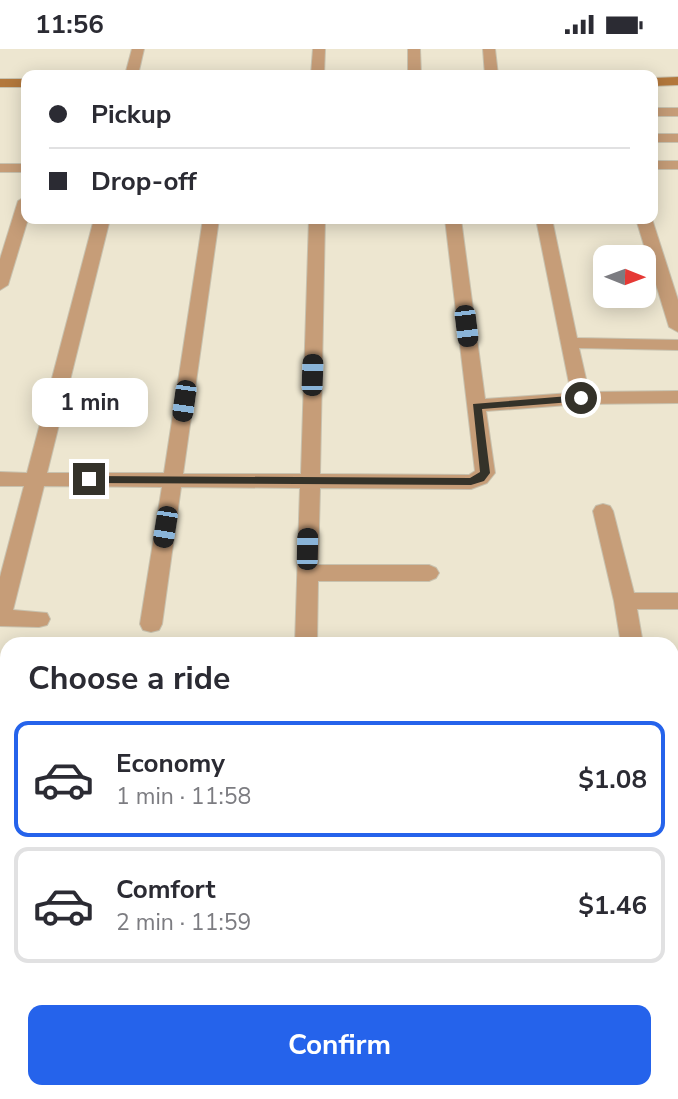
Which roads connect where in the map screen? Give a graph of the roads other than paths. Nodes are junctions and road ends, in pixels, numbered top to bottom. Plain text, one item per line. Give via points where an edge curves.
1 (138, 49) edge
2 (319, 49) edge
3 (414, 49) edge
4 (489, 49) edge
5 (133, 70) edge
6 (318, 70) edge
7 (415, 70) edge
8 (491, 70) edge
9 (658, 82) edge
10 (678, 82) edge
11 (0, 83) edge
12 (21, 83) edge
13 (658, 112) edge
14 (678, 112) edge
15 (658, 138) edge
16 (678, 138) edge
17 (678, 165) edge
18 (658, 166) edge
19 (21, 168) edge
20 (0, 169) edge
21 (21, 217) edge
22 (101, 224) edge
23 (210, 224) edge
24 (317, 224) edge
25 (454, 224) edge
26 (545, 224) edge
27 (646, 224) edge
28 (0, 285) edge
29 (678, 327) edge
30 (570, 343) junction
31 (678, 345) edge
32 (678, 397) edge
33 (581, 398) junction
34 (477, 406) junction
35 (0, 479) edge
36 (34, 479) junction
37 (173, 479) junction
38 (308, 479) junction
39 (603, 511) dead end
40 (307, 573) junction
41 (429, 573) dead end
42 (625, 601) junction
43 (678, 601) edge
44 (0, 618) edge
45 (39, 619) dead end
46 (150, 624) dead end
47 (306, 637) edge
48 (631, 637) edge

1 - 5 street
2 - 6 street
3 - 7 street
4 - 8 street
9 - 10 street
11 - 12 street
13 - 14 street
15 - 16 street
17 - 18 street
19 - 20 street
21 - 28 street
22 - 36 street
23 - 37 street
24 - 38 street
25 - 34 street
26 - 30 street
27 - 29 street
30 - 31 street
30 - 33 street
32 - 33 street
33 - 34 street
34 - 38 street via 485,473 471,482
35 - 36 street
36 - 37 street
36 - 44 street
37 - 38 street
37 - 46 street
38 - 40 street
39 - 42 street
40 - 41 street
40 - 47 street
42 - 43 street
42 - 48 street
44 - 45 street

